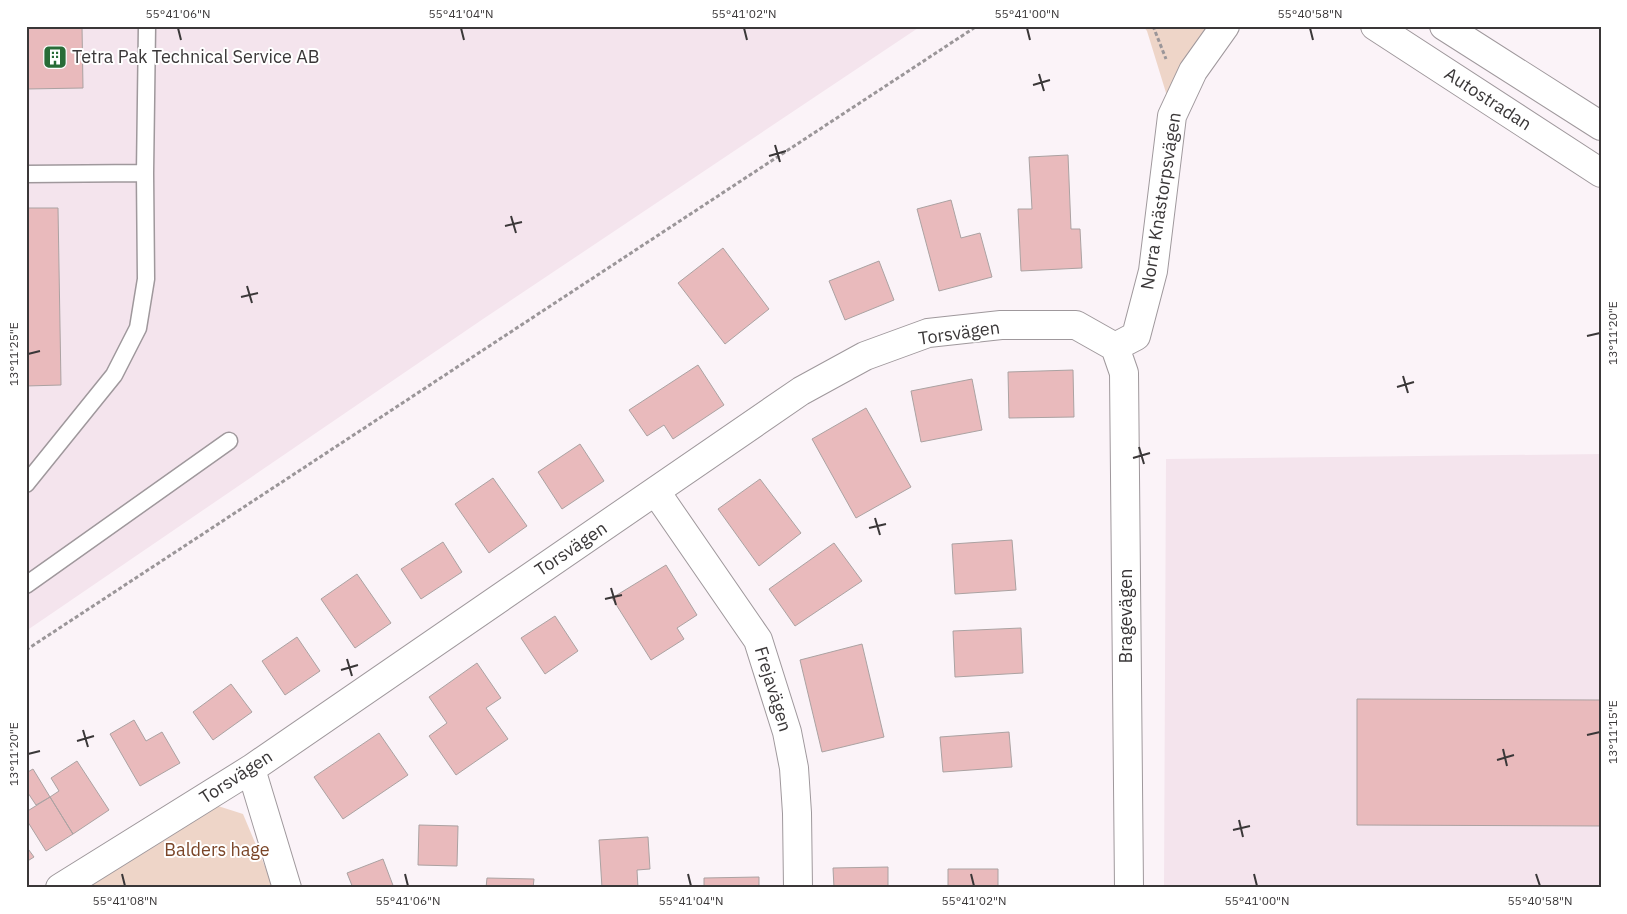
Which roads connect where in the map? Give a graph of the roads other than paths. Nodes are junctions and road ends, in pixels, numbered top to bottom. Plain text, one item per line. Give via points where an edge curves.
1 (147, 26) edge
2 (1225, 26) edge
3 (1375, 26) edge
4 (1444, 26) edge
5 (1601, 126) edge
6 (145, 173) junction
7 (1601, 173) edge
8 (26, 174) edge
9 (1115, 347) junction
10 (229, 441) dead end
11 (26, 484) edge
12 (656, 492) junction
13 (26, 585) edge
14 (251, 768) junction
15 (60, 888) edge
16 (287, 888) edge
17 (798, 888) edge
18 (1129, 888) edge

1 - 6 lane
2 - 9 main road, Norra Knästorpsvägen via 1193,71 1172,116 1153,271 1136,336
3 - 7 main road, Autostradan
4 - 5 main road
6 - 8 lane
6 - 11 lane via 146,278 138,328 114,376
9 - 12 main road, Torsvägen via 1076,325 1001,325 928,333 865,356 801,391
9 - 18 main road, Bragevägen via 1124,373
10 - 13 lane
12 - 14 main road, Torsvägen
12 - 17 main road, Frejavägen via 758,640 787,732 794,768
14 - 15 main road, Torsvägen
14 - 16 main road

